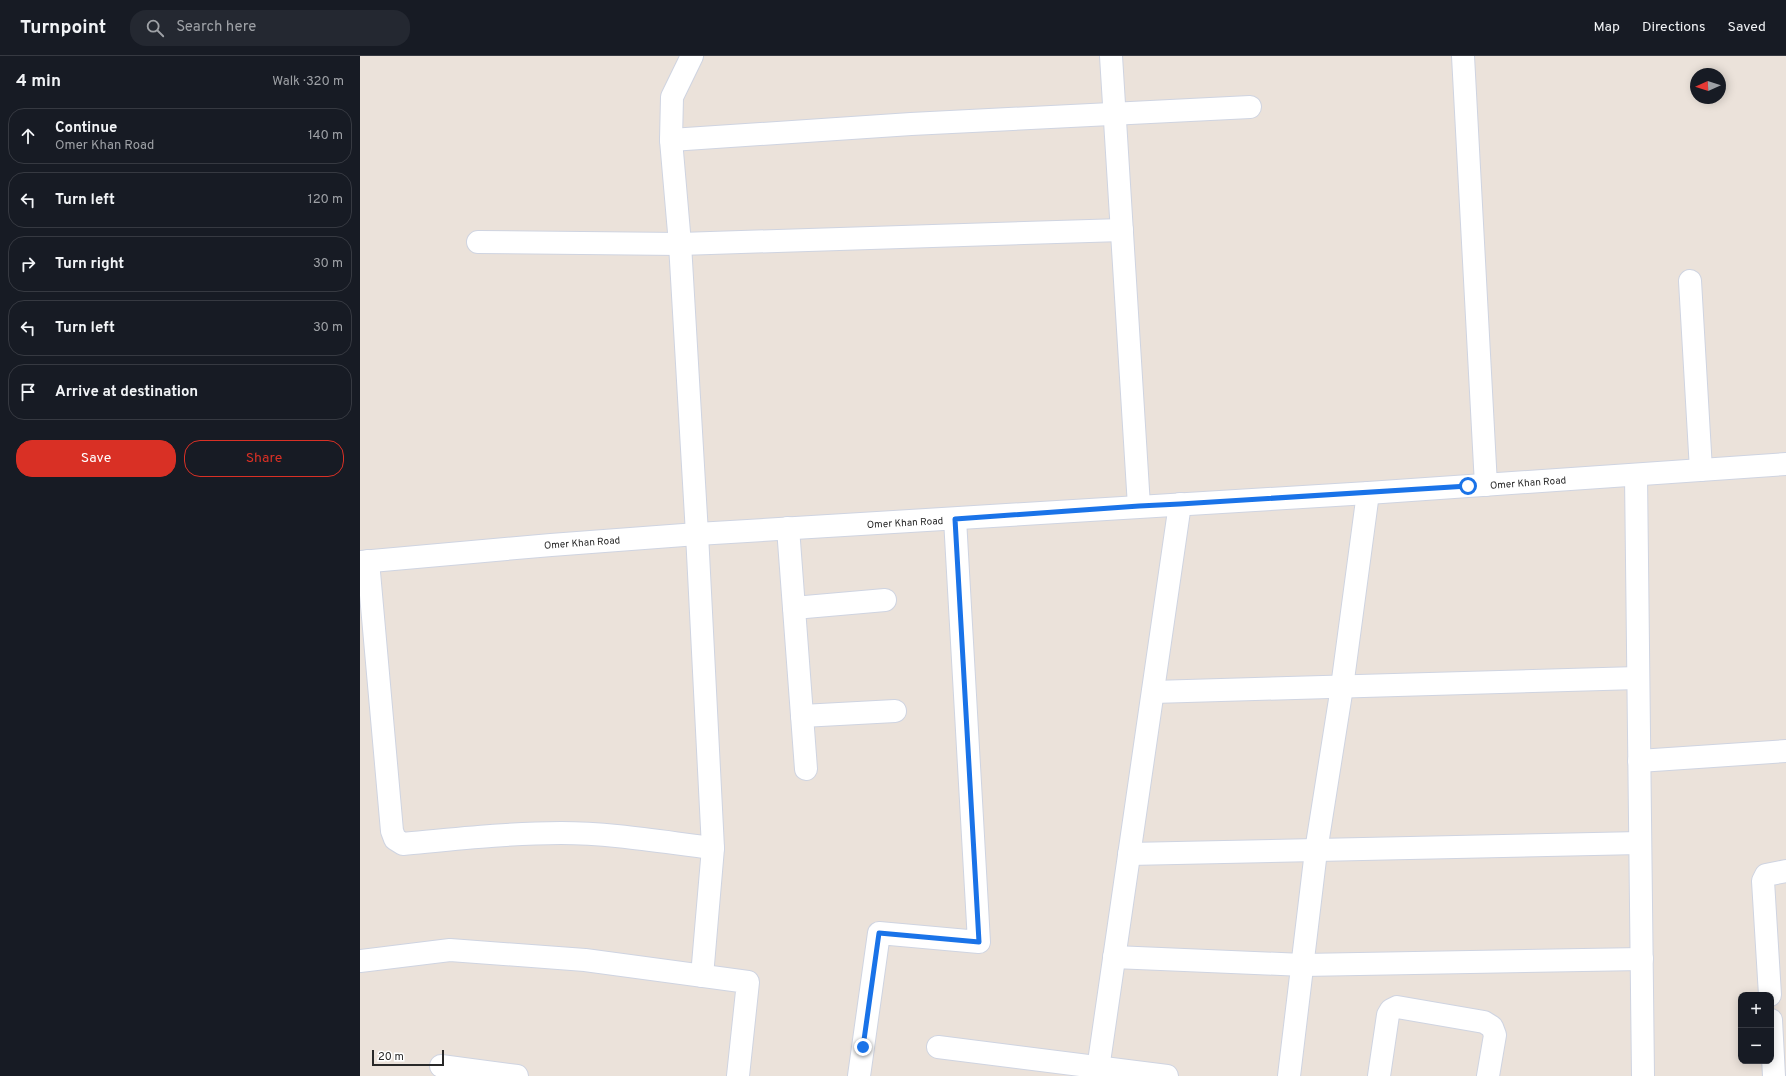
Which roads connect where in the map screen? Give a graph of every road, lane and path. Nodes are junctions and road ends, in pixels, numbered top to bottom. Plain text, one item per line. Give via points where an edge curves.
1 (692, 56) edge
2 (1111, 56) edge
3 (1463, 56) edge
4 (1250, 107) dead end
5 (1114, 113) junction
6 (671, 140) junction
7 (1122, 230) junction
8 (478, 242) dead end
9 (680, 244) junction
10 (1690, 281) dead end
11 (1786, 464) edge
12 (1700, 470) junction
13 (1636, 474) junction
14 (1486, 485) junction
15 (1368, 493) junction
16 (1180, 504) junction
17 (1139, 506) junction
18 (955, 519) junction
19 (788, 528) junction
20 (697, 534) junction
21 (364, 562) edge
22 (885, 600) dead end
23 (794, 608) junction
24 (1638, 678) junction
25 (1342, 687) junction
26 (1153, 692) junction
27 (895, 711) dead end
28 (802, 716) junction
29 (1786, 751) edge
30 (1639, 761) junction
31 (806, 769) dead end
32 (1640, 843) junction
33 (713, 848) junction
34 (1316, 851) junction
35 (1129, 854) junction
36 (1786, 871) edge
37 (1114, 956) junction
38 (1642, 959) junction
39 (360, 961) edge
40 (1303, 965) junction
41 (702, 976) junction
42 (1770, 992) edge
43 (1771, 1028) edge
44 (938, 1047) dead end
45 (441, 1066) dead end
46 (1097, 1072) edge
47 (517, 1076) edge
48 (738, 1076) edge
49 (859, 1076) edge
50 (1167, 1076) edge
51 (1289, 1076) edge
52 (1379, 1076) edge
53 (1488, 1076) edge
54 (1643, 1076) edge
55 (1774, 1076) edge

1 - 6 street via 672,96
2 - 5 street
3 - 14 street
4 - 5 street
5 - 6 street
5 - 7 street
6 - 9 street
7 - 9 street
7 - 17 street
8 - 9 street
9 - 20 street
10 - 12 street
11 - 12 street, Omer Khan Road
12 - 13 street, Omer Khan Road
13 - 14 street, Omer Khan Road
13 - 24 street
14 - 15 street, Omer Khan Road
15 - 16 street, Omer Khan Road
15 - 25 street
16 - 17 street, Omer Khan Road
16 - 26 street
17 - 18 street, Omer Khan Road
18 - 19 street, Omer Khan Road
18 - 49 street via 979,942 879,933
19 - 20 street, Omer Khan Road
19 - 23 street
20 - 21 street, Omer Khan Road
20 - 33 street
21 - 33 street via 392,831 395,839 403,844 562,833
22 - 23 street
23 - 28 street
24 - 25 street
24 - 30 street
25 - 26 street
25 - 34 street
26 - 35 street
27 - 28 street
28 - 31 street
29 - 30 street
30 - 32 street
32 - 34 street
32 - 38 street
33 - 41 street
34 - 35 street
34 - 40 street
35 - 37 street
36 - 42 street via 1766,875 1763,881
37 - 40 street
37 - 46 street
38 - 40 street
38 - 54 street
39 - 41 street via 450,950 585,960
40 - 51 street
41 - 48 street via 748,982
43 - 55 street
44 - 46 street
45 - 47 street
46 - 50 street
52 - 53 street via 1388,1015 1396,1007 1484,1022 1492,1027 1495,1035

